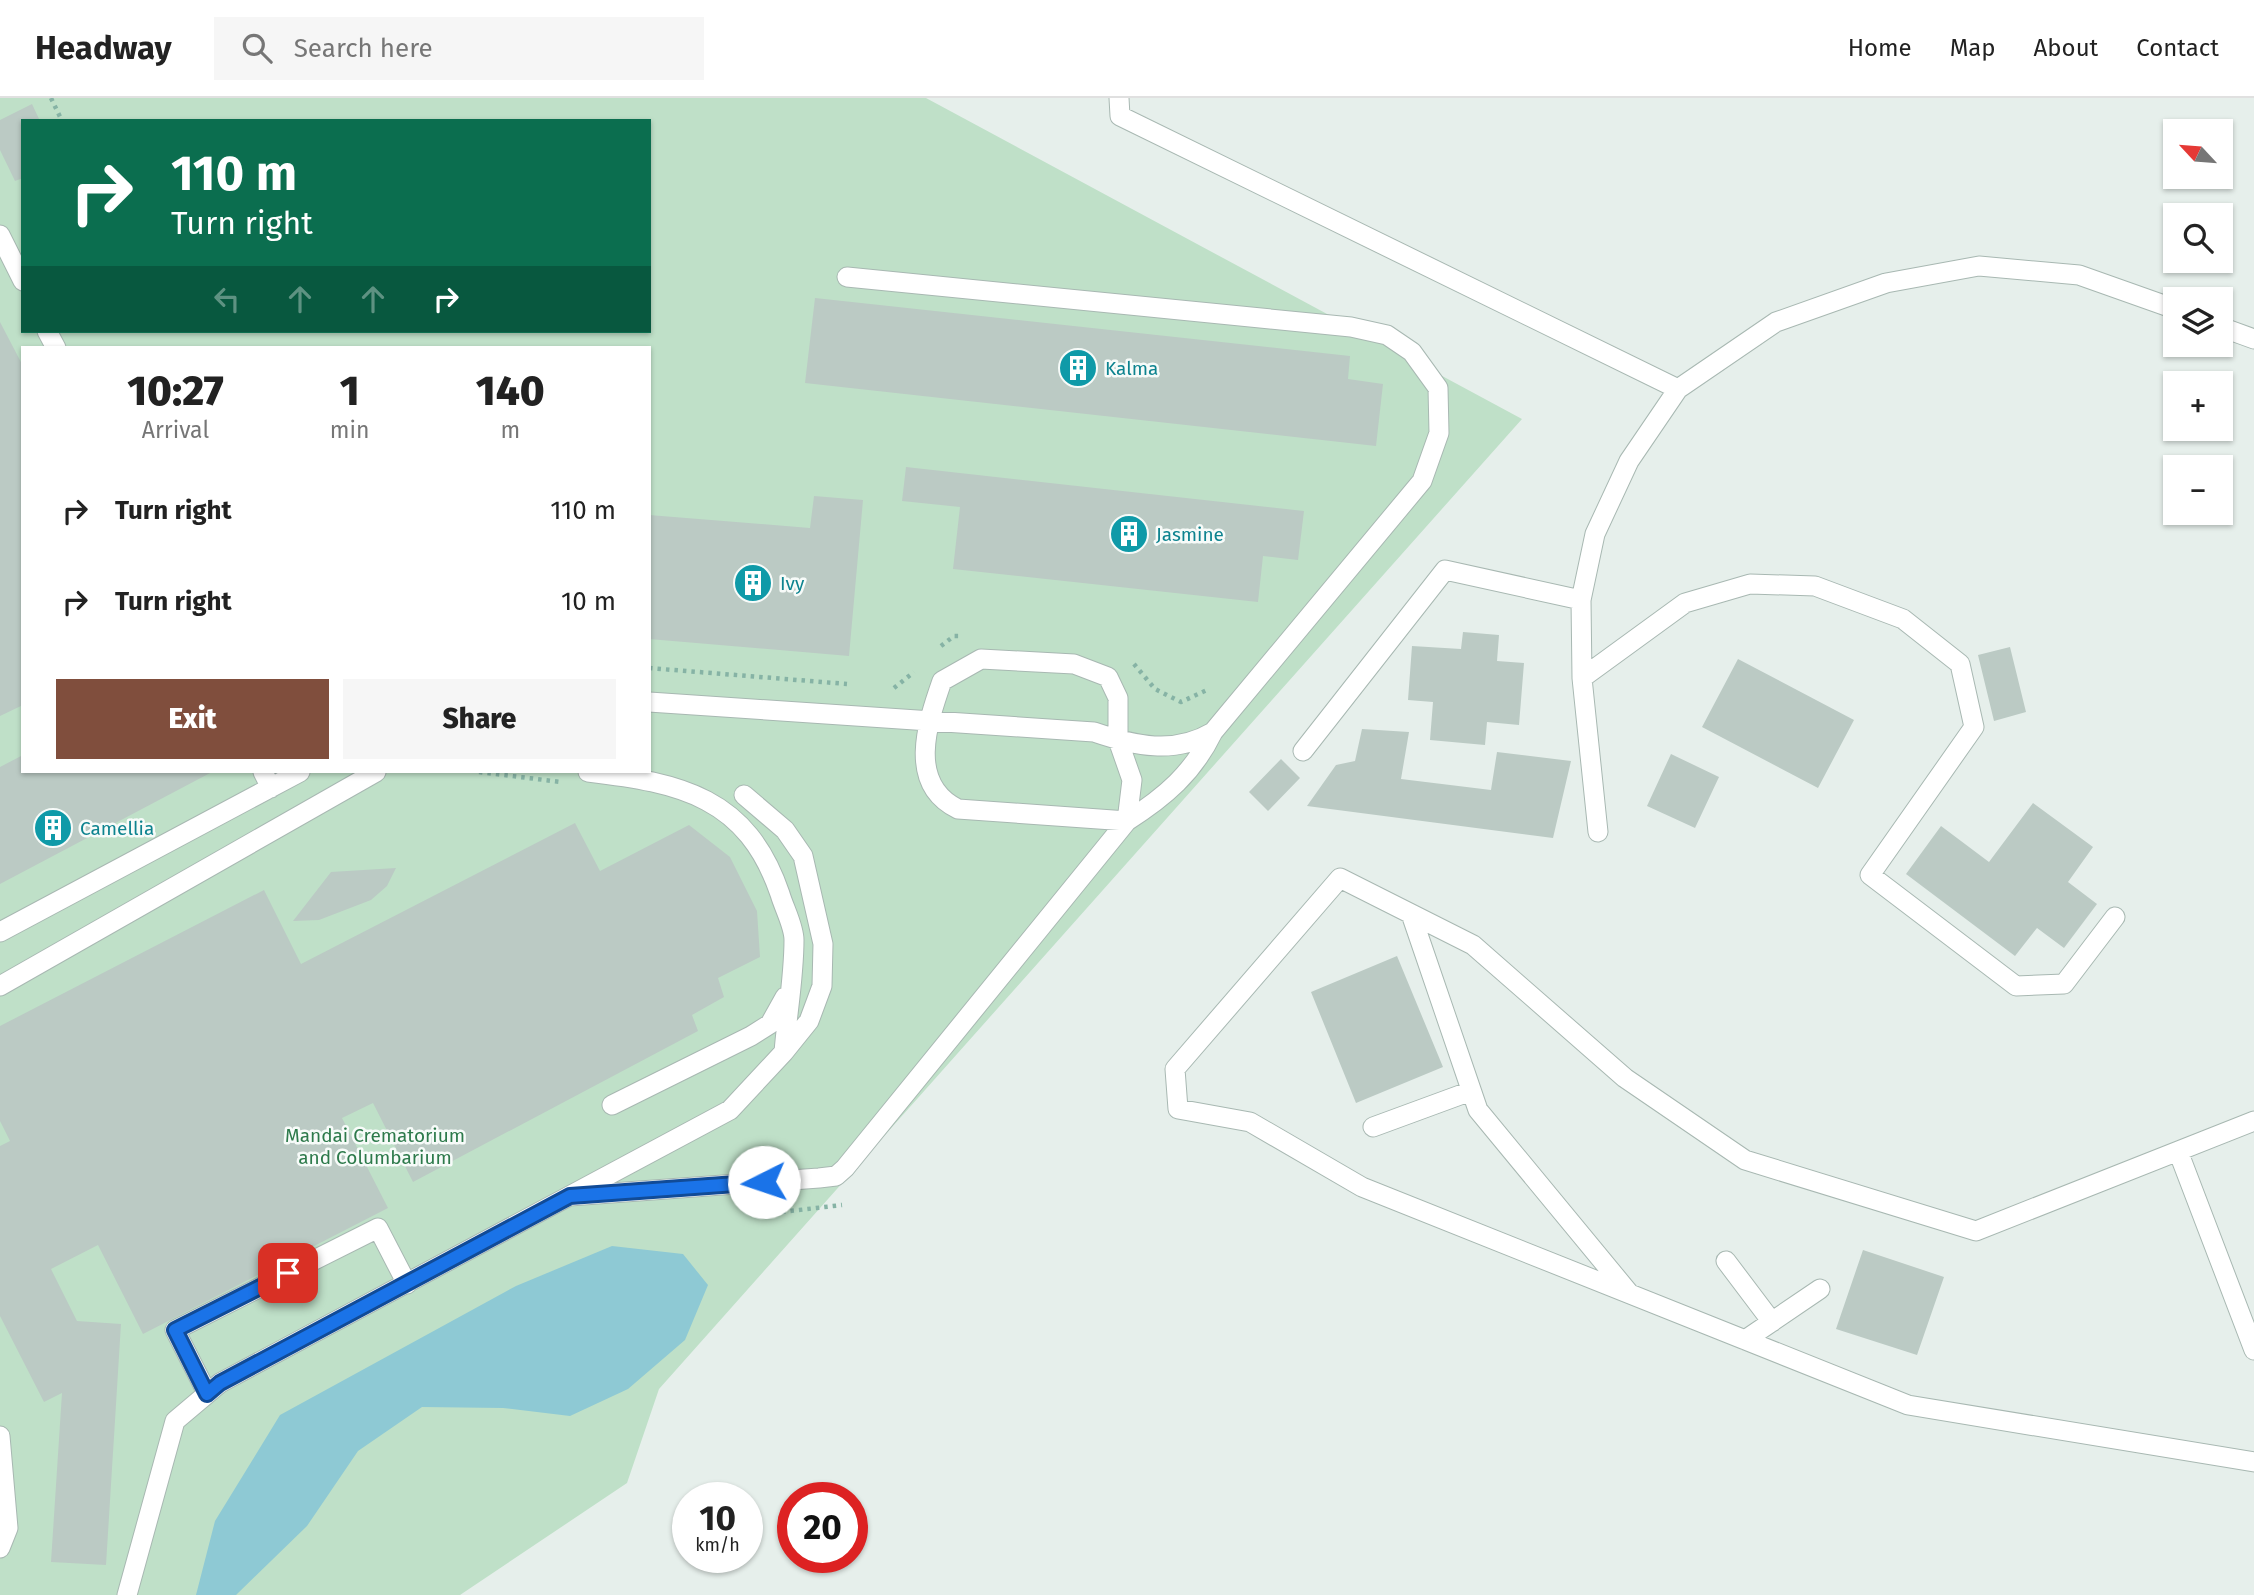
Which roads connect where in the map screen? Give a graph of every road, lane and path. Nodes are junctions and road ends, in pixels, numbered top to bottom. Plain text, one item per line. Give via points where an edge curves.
1 (51, 98) edge
2 (1119, 98) edge
3 (61, 119) edge
4 (0, 235) edge
5 (21, 277) edge
6 (846, 277) dead end
7 (2163, 305) edge
8 (2233, 331) edge
9 (2254, 339) edge
10 (1678, 389) junction
11 (1581, 600) junction
12 (651, 668) edge
13 (911, 675) dead end
14 (1582, 678) junction
15 (858, 685) dead end
16 (883, 687) dead end
17 (651, 702) edge
18 (929, 720) junction
19 (1213, 732) junction
20 (1118, 740) junction
21 (1303, 751) dead end
22 (296, 773) edge
23 (374, 773) edge
24 (488, 773) edge
25 (597, 773) edge
26 (267, 780) edge
27 (568, 782) dead end
28 (744, 795) dead end
29 (1127, 821) junction
30 (1598, 832) dead end
31 (1411, 914) junction
32 (2115, 917) dead end
33 (0, 932) edge
34 (0, 986) edge
35 (789, 990) junction
36 (784, 1052) junction
37 (1471, 1091) junction
38 (612, 1105) dead end
39 (2254, 1121) edge
40 (1373, 1127) dead end
41 (2178, 1151) junction
42 (570, 1196) junction
43 (1727, 1261) dead end
44 (407, 1284) junction
45 (1821, 1289) dead end
46 (1630, 1294) junction
47 (1772, 1322) junction
48 (1745, 1340) junction
49 (2254, 1350) edge
50 (207, 1394) junction
51 (0, 1436) edge
52 (2254, 1462) edge
53 (0, 1548) edge
54 (127, 1595) edge

1 - 3 path
2 - 10 lane via 1120,116
4 - 5 lane
6 - 19 lane via 1351,327 1387,335 1412,352 1438,388 1439,433 1422,481
7 - 10 lane via 2079,275 1979,266 1886,283 1776,322
8 - 9 lane
10 - 11 lane via 1629,461 1595,534
11 - 14 lane
11 - 21 lane via 1445,570
12 - 15 path
13 - 16 path via 896,688
14 - 30 lane
14 - 32 lane via 1685,603 1750,584 1815,586 1903,619 1960,664 1974,727 1870,875 2016,986 2064,984
17 - 18 lane
18 - 20 lane via 1094,732
18 - 20 lane via 942,681 981,659 1074,664 1108,677 1118,698
18 - 29 lane via 929,785 958,809
19 - 20 lane via 1200,740 1163,747
19 - 29 lane via 1197,762 1175,787
20 - 29 lane via 1132,780
22 - 26 lane
23 - 34 lane
24 - 27 path
25 - 35 lane via 652,779 698,796 739,821 771,869 794,937
26 - 33 lane
28 - 36 lane via 785,830 803,856 823,944 822,986 809,1021
29 - 42 lane via 836,1176
31 - 37 lane
31 - 41 lane via 1473,945 1625,1078 1745,1160 1976,1231
31 - 46 lane via 1340,878 1175,1069 1178,1109 1250,1122 1362,1188
35 - 36 lane
35 - 38 lane via 770,1024
36 - 42 lane via 730,1110
37 - 40 lane
37 - 46 lane via 1478,1110
39 - 41 lane
41 - 49 lane
42 - 44 lane
43 - 47 lane
44 - 50 lane
44 - 50 lane via 378,1228 175,1330
45 - 47 lane
46 - 48 lane
47 - 48 lane
48 - 52 lane via 1908,1405
50 - 54 lane via 175,1421
51 - 53 lane via 8,1528

